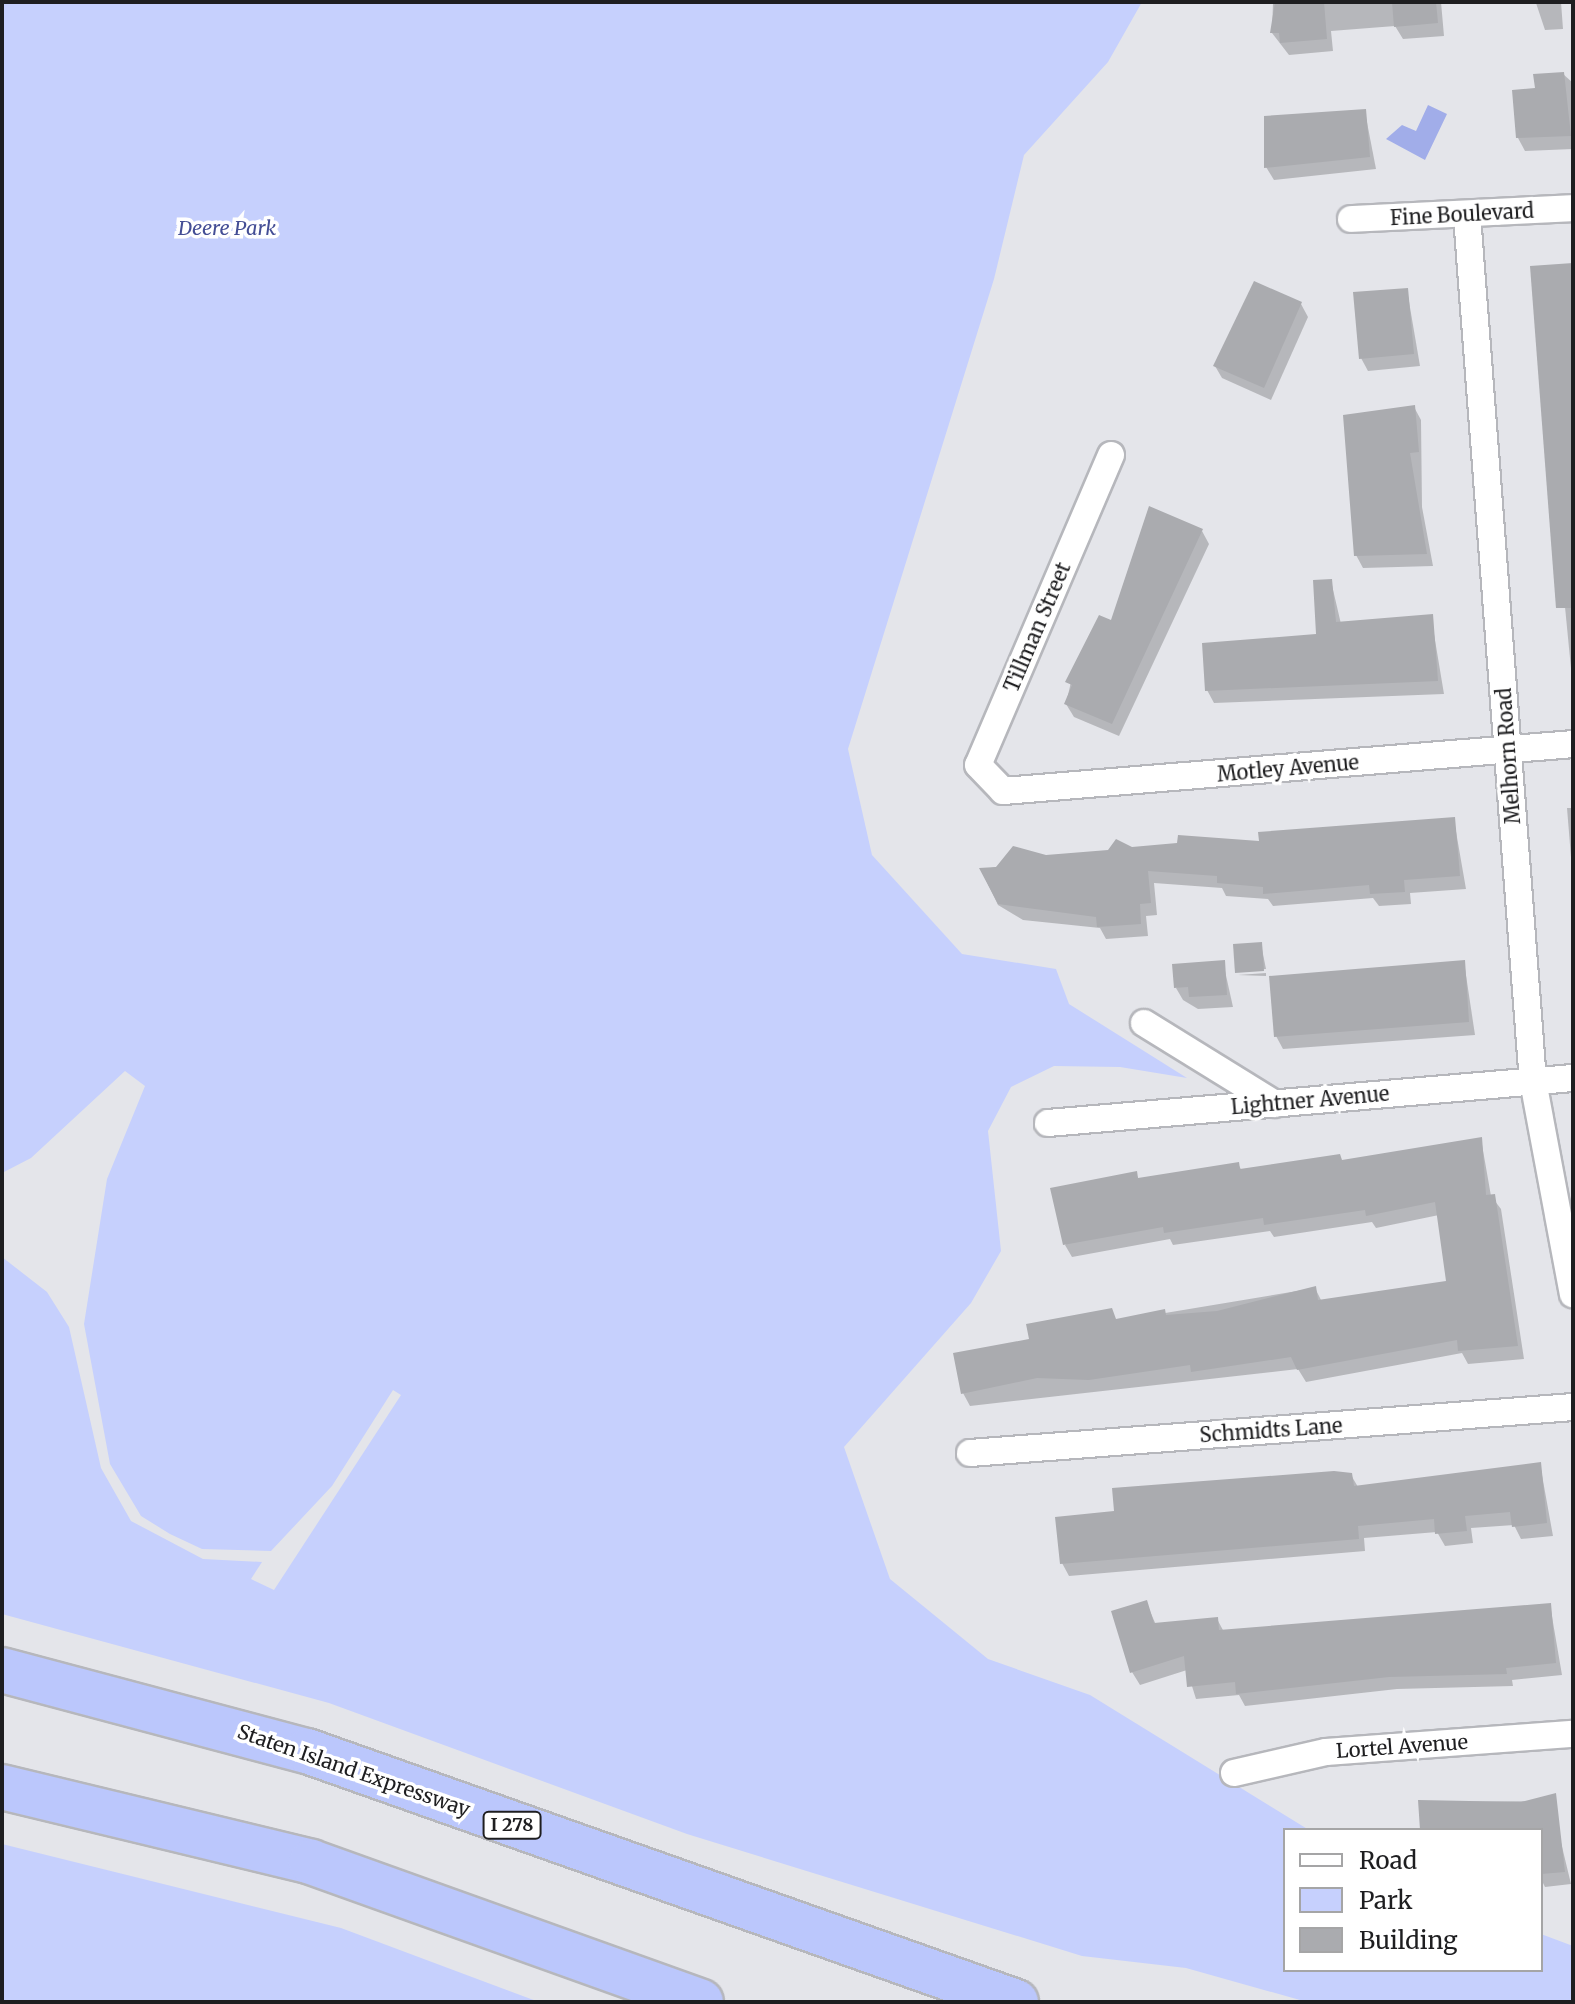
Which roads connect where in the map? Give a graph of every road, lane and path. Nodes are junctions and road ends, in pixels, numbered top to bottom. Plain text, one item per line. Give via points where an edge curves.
1 (1573, 208) edge
2 (1467, 216) junction
3 (1351, 219) dead end
4 (1111, 455) dead end
5 (1573, 744) edge
6 (1508, 750) junction
7 (1003, 791) joint
8 (1144, 1023) dead end
9 (1573, 1078) edge
10 (1533, 1081) junction
11 (1275, 1104) junction
12 (1048, 1123) dead end
13 (1573, 1294) edge
14 (1573, 1407) edge
15 (970, 1453) dead end
16 (2, 1670) edge
17 (1573, 1734) edge
18 (1234, 1773) dead end
19 (2, 1787) edge
20 (699, 2002) edge
21 (1016, 2002) edge

1 - 2 street, Fine Boulevard
2 - 3 street, Fine Boulevard
2 - 6 street, Melhorn Road
4 - 7 street, Tillman Street via 978,765
5 - 6 street, Motley Avenue
6 - 7 street, Motley Avenue
6 - 10 street, Melhorn Road
8 - 11 street
9 - 10 street, Lightner Avenue
10 - 11 street, Lightner Avenue
10 - 13 street, Melhorn Road
11 - 12 street, Lightner Avenue
14 - 15 street, Schmidts Lane
16 - 21 highway, Staten Island Expressway / I 278 via 307,1751
17 - 18 street, Lortel Avenue via 1326,1752
19 - 20 highway via 361,1877

